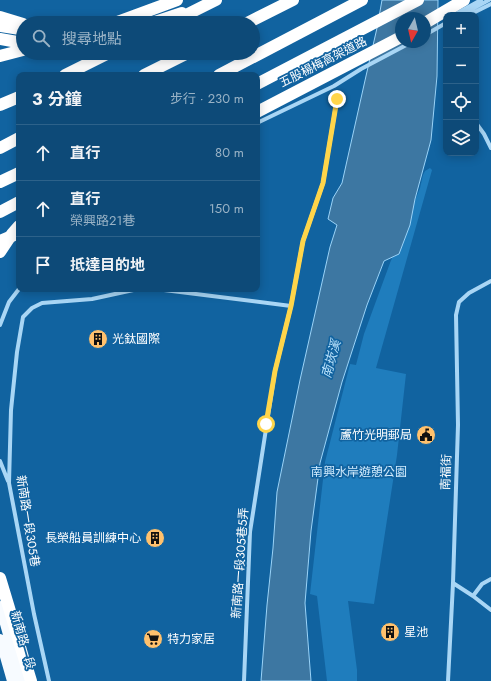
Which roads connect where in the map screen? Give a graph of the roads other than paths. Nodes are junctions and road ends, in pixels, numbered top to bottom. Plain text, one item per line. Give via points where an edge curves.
1 (177, 0) edge
2 (216, 0) edge
3 (225, 0) edge
4 (293, 0) edge
5 (362, 0) edge
6 (424, 0) edge
7 (464, 0) edge
8 (481, 0) edge
9 (489, 0) edge
10 (414, 2) edge
11 (491, 4) edge
12 (459, 12) edge
13 (467, 12) edge
14 (475, 12) edge
15 (134, 16) edge
16 (177, 16) edge
17 (178, 16) edge
18 (260, 16) edge
19 (0, 17) edge
20 (431, 19) edge
21 (16, 22) edge
22 (443, 25) edge
23 (0, 26) edge
24 (16, 28) edge
25 (431, 32) edge
26 (0, 39) edge
27 (395, 40) edge
28 (16, 42) edge
29 (401, 48) edge
30 (16, 52) edge
31 (260, 53) edge
32 (0, 56) edge
33 (95, 60) edge
34 (174, 60) edge
35 (248, 60) edge
36 (71, 72) edge
37 (150, 72) edge
38 (225, 72) edge
39 (260, 82) edge
40 (16, 97) edge
41 (337, 99) dead end
42 (0, 105) edge
43 (260, 110) edge
44 (260, 122) edge
45 (479, 127) edge
46 (16, 140) edge
47 (0, 148) edge
48 (491, 148) edge
49 (16, 174) edge
50 (0, 182) edge
51 (16, 204) edge
52 (0, 212) edge
53 (16, 229) edge
54 (16, 234) edge
55 (0, 242) edge
56 (0, 252) edge
57 (491, 281) edge
58 (17, 292) edge
59 (123, 292) edge
60 (180, 292) edge
61 (291, 306) junction
62 (0, 325) edge
63 (0, 461) edge
64 (9, 483) junction
65 (0, 578) edge
66 (491, 579) edge
67 (453, 583) junction
68 (473, 596) junction
69 (0, 606) edge
70 (491, 610) edge
71 (0, 639) edge
72 (12, 681) edge
73 (21, 681) edge
74 (31, 681) edge
75 (49, 681) edge
76 (244, 681) edge
77 (448, 681) edge

1 - 15 highway
2 - 16 highway, bridge
3 - 17 highway
4 - 18 highway
5 - 31 highway
6 - 10 highway
7 - 20 highway, bridge
8 - 12 street
9 - 13 street
10 - 39 highway
11 - 14 street
19 - 21 highway
22 - 25 street
23 - 24 highway
26 - 28 highway
27 - 43 highway, 五股楊梅高架道路
29 - 44 street via 334,86
30 - 32 highway
33 - 36 highway
34 - 37 highway
35 - 38 highway
40 - 42 highway
41 - 61 street, 新南路一段305巷5弄 via 323,183 303,241
45 - 48 street
46 - 47 highway
49 - 50 highway
51 - 52 highway
53 - 56 highway
54 - 55 highway, bridge
57 - 67 street, 南福街 via 469,293 460,302 456,316 458,425
58 - 62 street via 9,302
59 - 64 street, 新南路一段305巷 via 42,303 23,317 11,410
60 - 61 street
61 - 76 street, 新南路一段305巷5弄 via 275,371 250,532
63 - 64 street
64 - 75 street, 新南路一段305巷
65 - 74 highway
66 - 68 street via 482,584
67 - 68 street
67 - 77 street, 南福街
68 - 70 street
69 - 73 main road, 新南路一段
71 - 72 main road, 新南路一段

